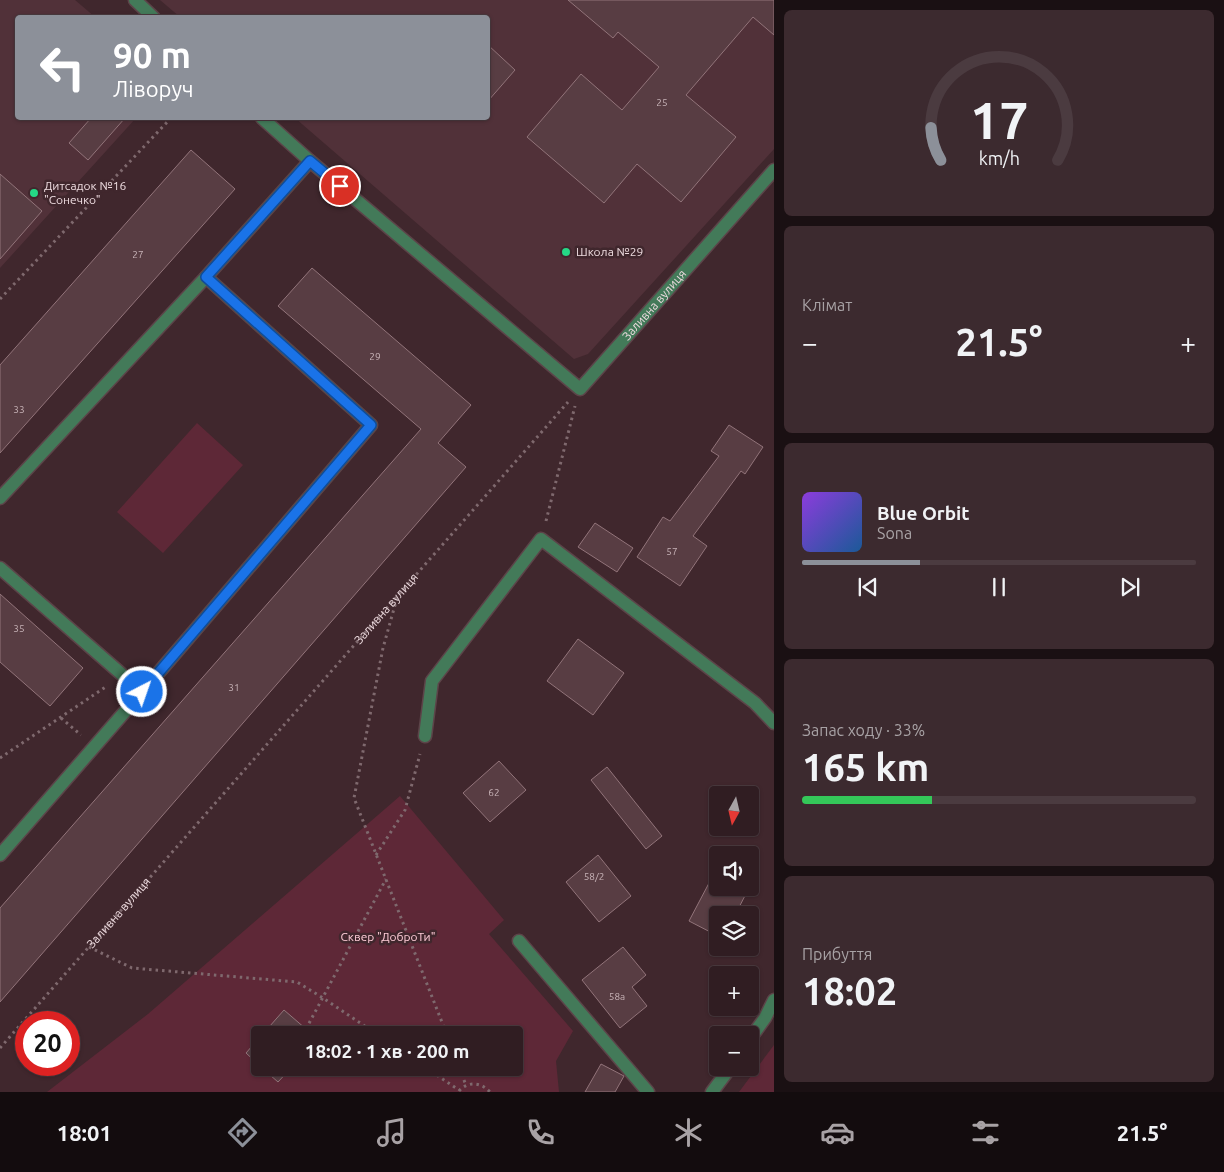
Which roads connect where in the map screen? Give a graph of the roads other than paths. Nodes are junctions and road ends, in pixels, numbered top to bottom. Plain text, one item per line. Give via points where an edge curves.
1 (135, 0) edge
2 (151, 15) edge
3 (264, 120) edge
4 (310, 161) junction
5 (774, 170) edge
6 (206, 277) junction
7 (0, 498) edge
8 (0, 568) edge
9 (142, 692) junction
10 (774, 723) edge
11 (425, 736) road end
12 (0, 855) edge
13 (519, 941) dead end
14 (774, 1000) edge
15 (759, 1026) edge
16 (724, 1076) edge
17 (648, 1092) edge
18 (712, 1092) edge

1 - 2 street
3 - 4 street
4 - 5 street, Заливна вулиця via 580,388
4 - 6 street
6 - 7 street
6 - 9 street via 371,425
8 - 9 street
9 - 12 street
10 - 11 street via 755,703 541,539 432,681
13 - 17 street
14 - 15 street
16 - 18 street

